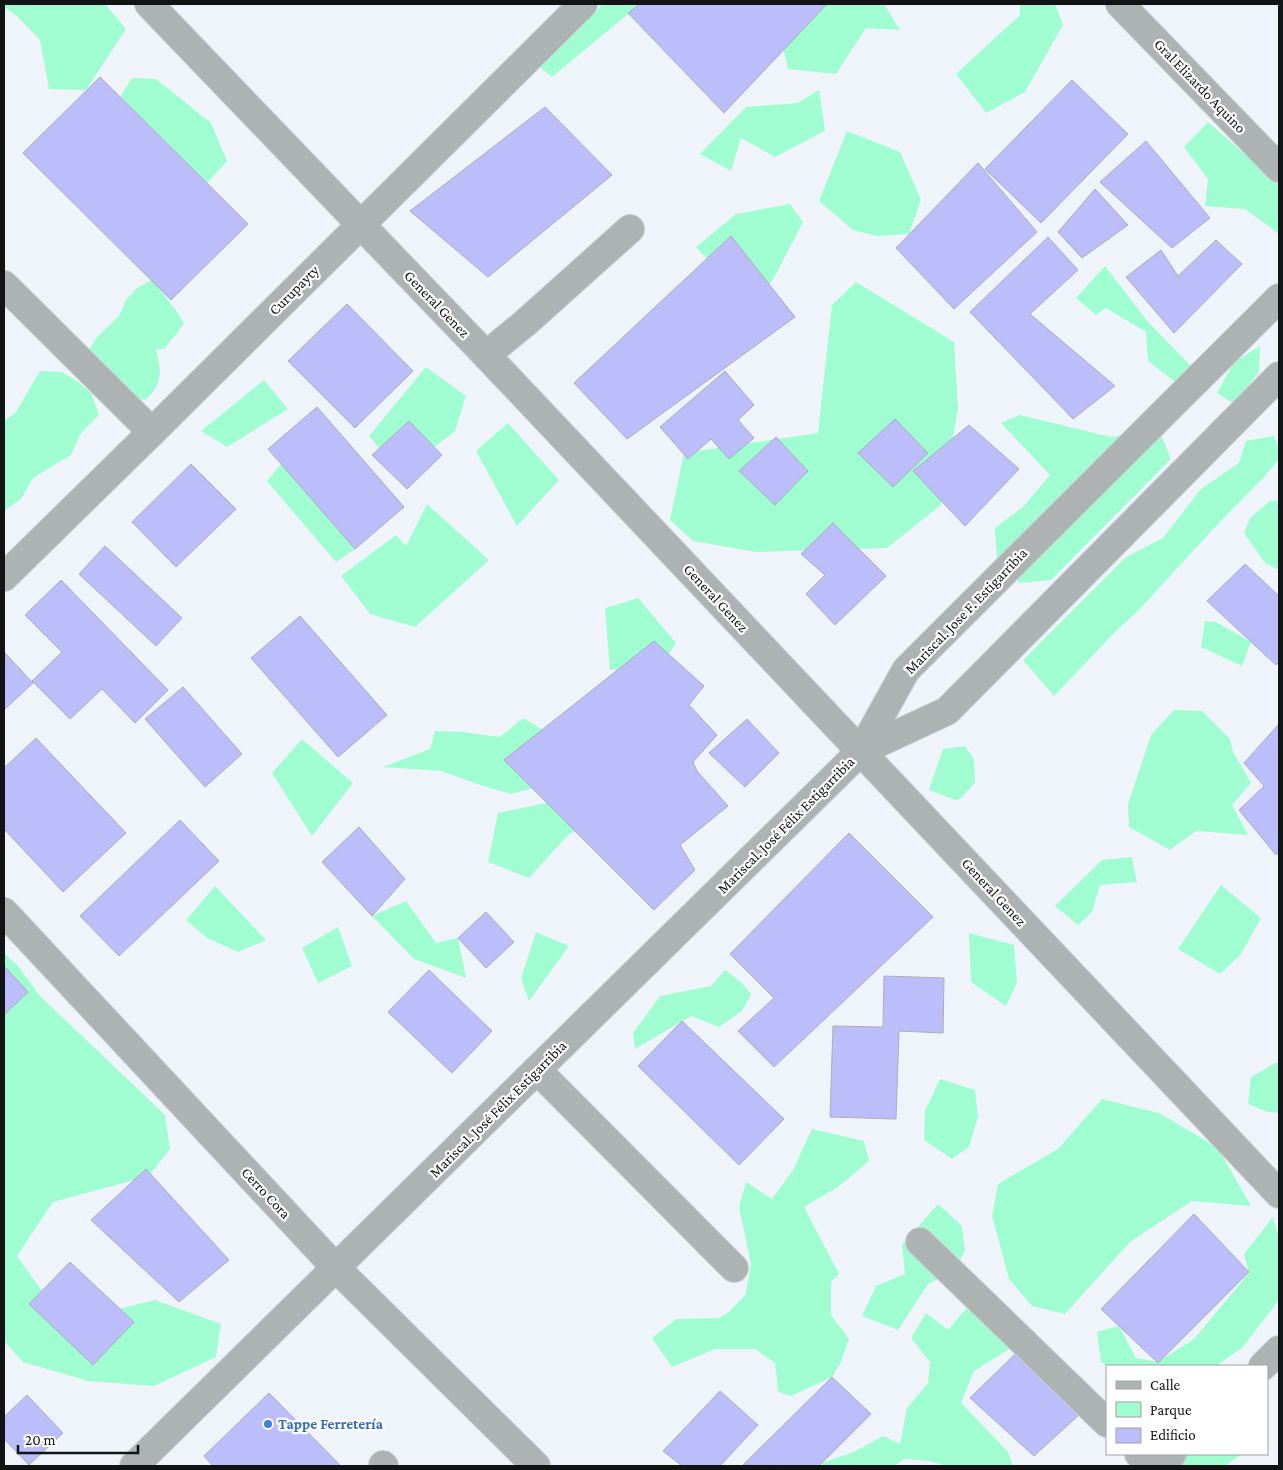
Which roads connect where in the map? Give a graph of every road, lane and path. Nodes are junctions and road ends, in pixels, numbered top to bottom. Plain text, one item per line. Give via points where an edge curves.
1 (150, 4) edge
2 (584, 4) edge
3 (1120, 4) edge
4 (1279, 168) edge
5 (361, 224) junction
6 (630, 229) dead end
7 (4, 285) edge
8 (1279, 298) edge
9 (486, 355) junction
10 (1279, 376) edge
11 (152, 432) junction
12 (4, 577) edge
13 (861, 751) junction
14 (4, 912) edge
15 (537, 1070) junction
16 (1279, 1194) edge
17 (920, 1242) dead end
18 (336, 1268) junction
19 (734, 1268) dead end
20 (1279, 1350) edge
21 (1264, 1365) edge
22 (1106, 1421) edge
23 (1140, 1455) edge
24 (1171, 1455) edge
25 (134, 1466) edge
26 (536, 1466) edge
27 (1152, 1466) edge
28 (1160, 1466) edge

1 - 5 street, General Genez
2 - 5 street, Curupayty
3 - 4 street, Gral Elizardo Aquino
5 - 9 street, General Genez
5 - 11 street, Curupayty
6 - 9 street
7 - 11 street
8 - 13 street, Mariscal. Jose F. Estigarribia via 906,670
9 - 13 street, General Genez
10 - 13 street via 947,711
11 - 12 street, Curupayty
13 - 15 street, Mariscal. José Félix Estigarribia
13 - 16 street, General Genez
14 - 18 street, Cerro Cora
15 - 18 street, Mariscal. José Félix Estigarribia
15 - 19 street
17 - 22 street
18 - 25 street, Mariscal. José Félix Estigarribia
18 - 26 street, Cerro Cora
20 - 21 street
23 - 27 street
24 - 28 street

